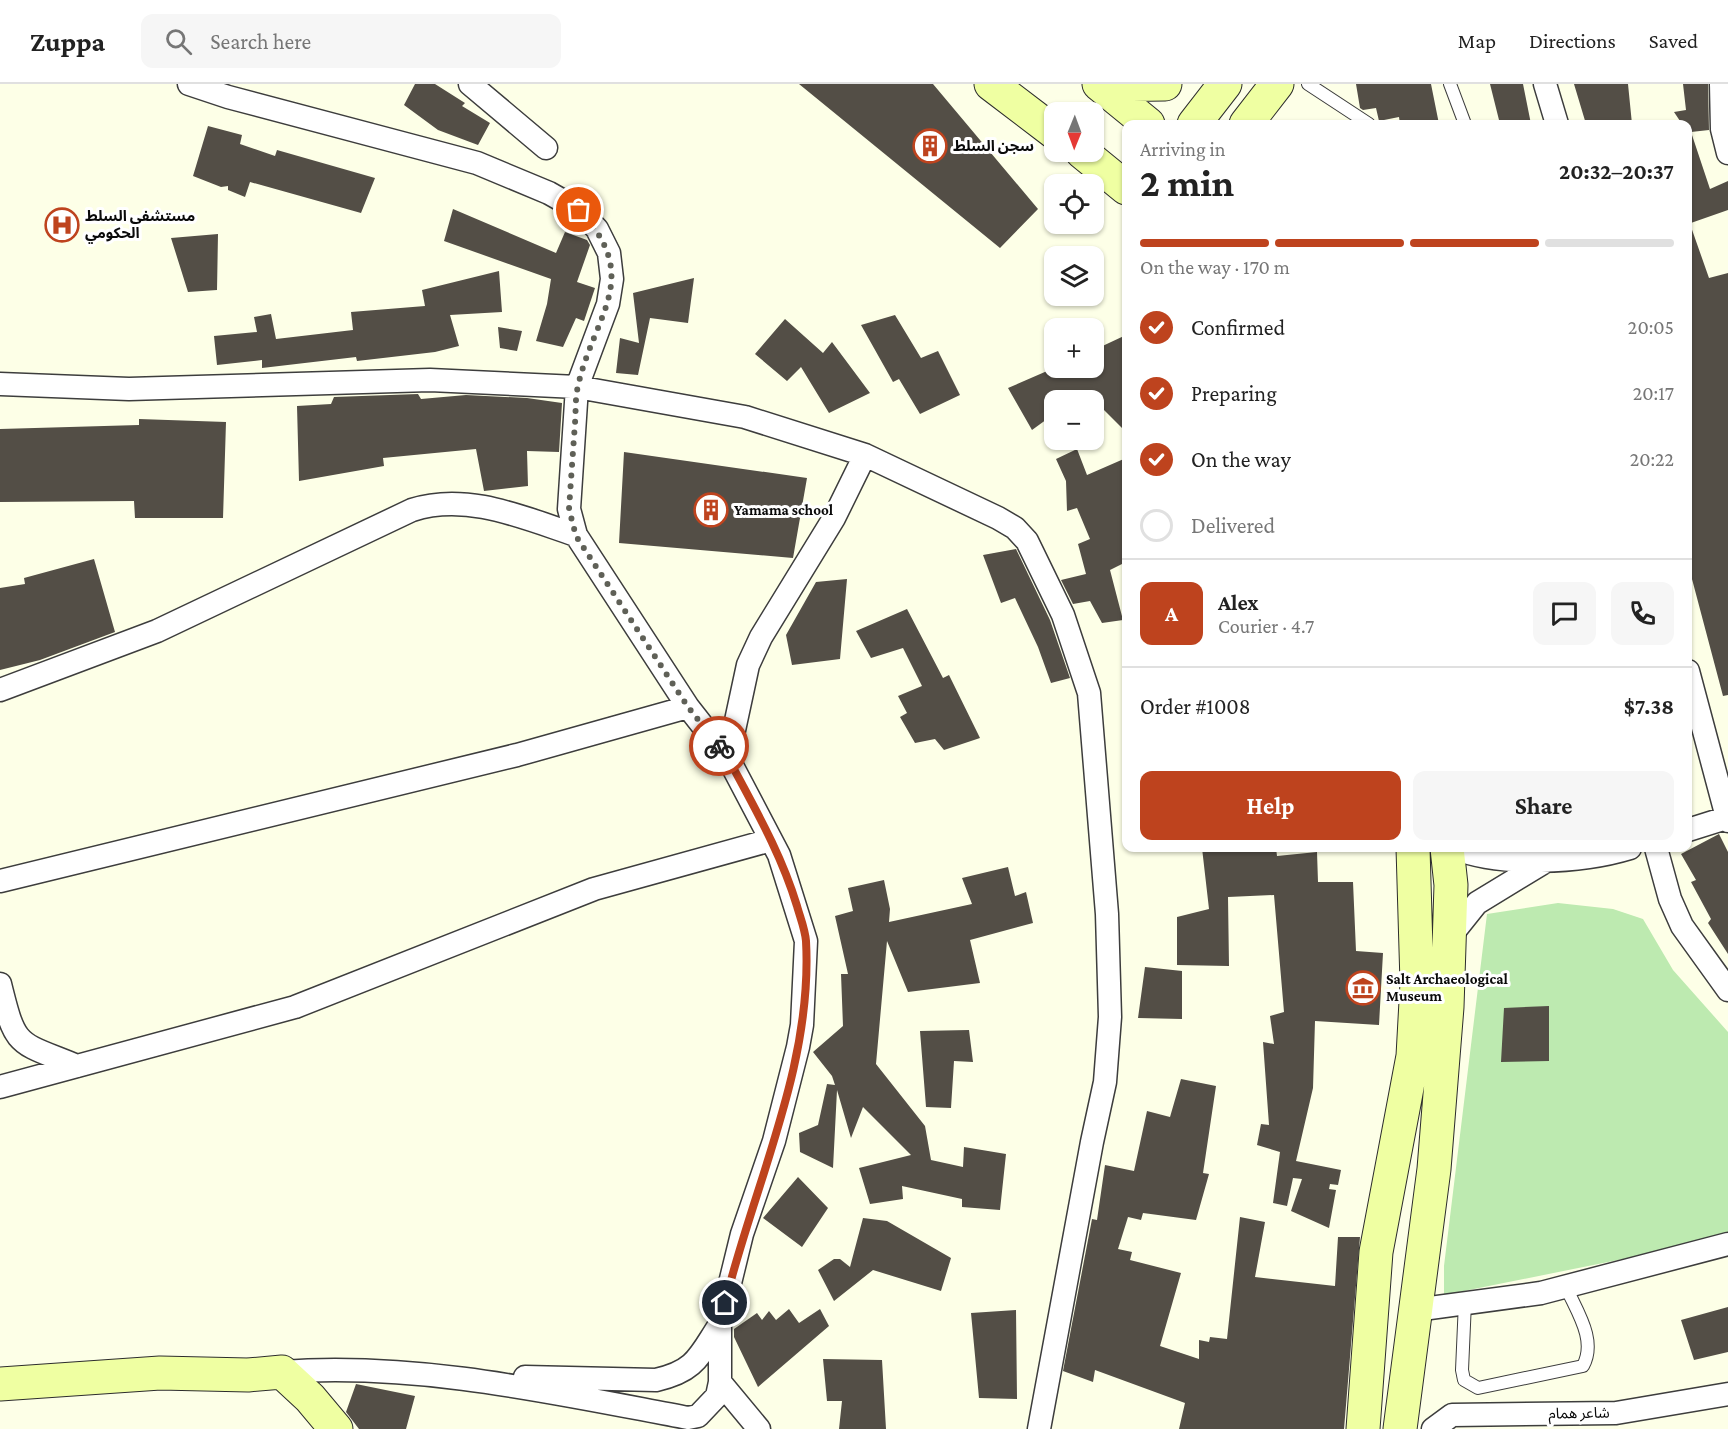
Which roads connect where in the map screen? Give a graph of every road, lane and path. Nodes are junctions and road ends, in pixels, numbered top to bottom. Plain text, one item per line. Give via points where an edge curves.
1 (189, 84) edge
2 (470, 84) edge
3 (991, 84) edge
4 (1099, 84) edge
5 (1165, 84) edge
6 (1225, 84) edge
7 (1279, 84) edge
8 (1308, 84) edge
9 (1450, 84) edge
10 (1545, 84) edge
11 (1721, 84) edge
12 (1143, 120) edge
13 (1197, 120) edge
14 (1249, 120) edge
15 (1274, 120) edge
16 (1363, 120) edge
17 (1462, 120) edge
18 (1556, 120) edge
19 (1044, 124) edge
20 (546, 148) dead end
21 (1728, 153) edge
22 (1094, 162) edge
23 (1122, 186) edge
24 (0, 384) edge
25 (578, 387) junction
26 (865, 455) junction
27 (576, 536) junction
28 (1692, 686) edge
29 (0, 690) edge
30 (688, 707) junction
31 (728, 758) junction
32 (1727, 820) edge
33 (1692, 829) edge
34 (771, 840) junction
35 (1413, 852) edge
36 (1447, 852) edge
37 (1464, 852) edge
38 (1616, 852) edge
39 (1657, 852) edge
40 (1546, 861) junction
41 (0, 881) edge
42 (1449, 940) junction
43 (0, 984) edge
44 (1728, 990) edge
45 (76, 1066) junction
46 (0, 1087) edge
47 (1728, 1244) edge
48 (1566, 1287) junction
49 (1465, 1302) junction
50 (1414, 1310) junction
51 (1372, 1314) junction
52 (720, 1324) junction
53 (282, 1372) junction
54 (460, 1379) junction
55 (720, 1382) junction
56 (0, 1384) edge
57 (1728, 1394) edge
58 (336, 1429) edge
59 (759, 1429) edge
60 (1039, 1429) edge
61 (1363, 1429) edge
62 (1400, 1429) edge
63 (1433, 1429) edge

1 - 25 street via 477,163 518,178 579,210 597,229 609,253 612,279 608,304
2 - 20 street
3 - 19 main road
4 - 5 main road
4 - 12 main road
6 - 13 main road
7 - 14 main road
7 - 15 main road
8 - 16 lane
9 - 17 lane
10 - 18 street
11 - 21 street via 1722,129
22 - 23 main road
24 - 25 street via 129,389 430,380
25 - 26 street via 745,417
25 - 27 street via 569,509
26 - 31 street via 834,518 760,637 748,665
26 - 60 street via 998,518 1027,541 1063,615 1089,693 1107,914 1109,1056
27 - 29 street via 496,509 462,503 429,504 157,631
27 - 30 street
28 - 32 street
30 - 31 street
30 - 41 street via 517,754
31 - 34 street
32 - 33 street
34 - 45 street via 594,889 295,1007
34 - 52 street via 787,876 806,941 802,1025 774,1141 742,1234
35 - 51 main road via 1417,982 1413,1056 1376,1252
36 - 42 main road
37 - 40 street via 1476,857
38 - 40 street
39 - 44 street via 1682,926
40 - 42 street via 1477,903
42 - 50 main road via 1434,1169
43 - 45 street via 15,1036
45 - 46 street
47 - 48 street
48 - 49 street via 1516,1298
48 - 49 lane via 1587,1338 1589,1349 1582,1366 1478,1388 1464,1380 1462,1370
49 - 50 street
50 - 51 main road
50 - 62 main road
51 - 61 main road
52 - 54 street via 689,1367 656,1380 492,1376
52 - 55 street
53 - 54 street via 342,1369
53 - 56 main road via 160,1373
53 - 58 main road
54 - 55 street via 688,1418 708,1408 717,1396
55 - 59 street
57 - 63 street, شاعر همام via 1616,1413 1452,1415

